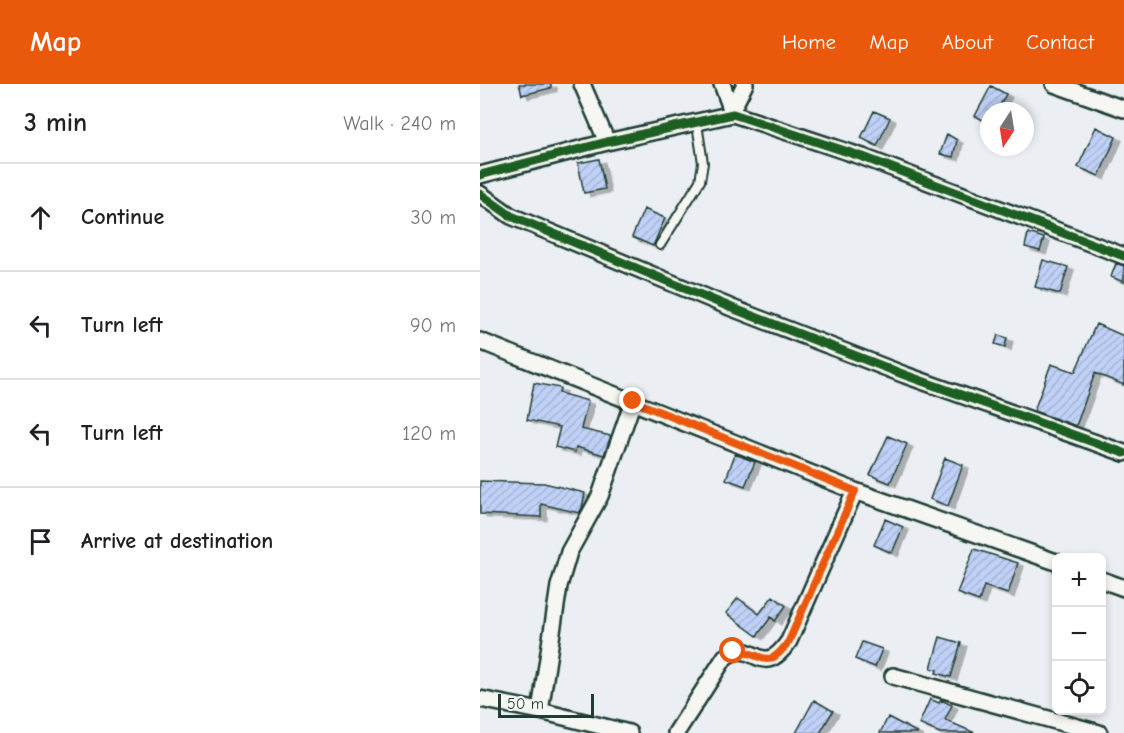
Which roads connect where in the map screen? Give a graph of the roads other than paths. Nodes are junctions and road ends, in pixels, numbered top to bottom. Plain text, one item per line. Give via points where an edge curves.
1 (582, 84) edge
2 (722, 84) edge
3 (745, 84) edge
4 (1054, 84) edge
5 (1124, 110) edge
6 (733, 112) junction
7 (697, 124) junction
8 (607, 142) junction
9 (480, 175) edge
10 (480, 194) edge
11 (660, 245) dead end
12 (1124, 256) edge
13 (480, 341) edge
14 (633, 401) junction
15 (1124, 453) edge
16 (855, 491) junction
17 (1052, 561) edge
18 (1106, 582) edge
19 (1124, 588) edge
20 (893, 676) dead end
21 (480, 699) edge
22 (540, 711) junction
23 (630, 733) edge
24 (676, 733) edge
25 (1099, 733) edge

1 - 8 street
2 - 6 street
3 - 6 street
4 - 5 street
6 - 7 street
6 - 12 street
7 - 8 street
7 - 11 lane via 703,163 700,181
8 - 9 street
10 - 15 street via 511,216 732,308
13 - 14 street
14 - 16 street
14 - 22 street via 600,496 569,552 559,586
16 - 17 street
16 - 24 street via 789,641 772,659 743,651 733,651 725,657
18 - 19 street
20 - 25 street
21 - 22 street
22 - 23 street

